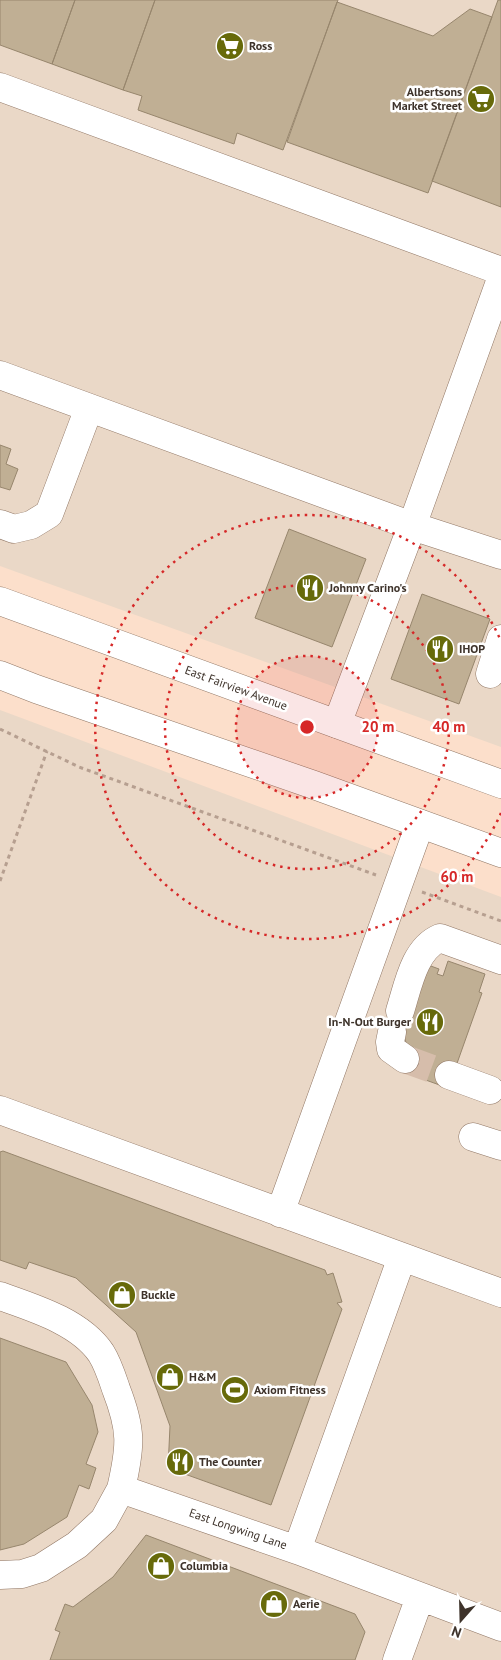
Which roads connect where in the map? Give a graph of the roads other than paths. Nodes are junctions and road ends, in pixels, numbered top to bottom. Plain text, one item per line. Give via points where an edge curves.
1 (0, 87) edge
2 (501, 271) edge
3 (501, 279) edge
4 (0, 375) edge
5 (89, 408) junction
6 (0, 524) edge
7 (412, 526) junction
8 (501, 555) edge
9 (0, 601) edge
10 (501, 639) edge
11 (490, 674) dead end
12 (0, 675) edge
13 (337, 724) junction
14 (501, 784) edge
15 (420, 824) junction
16 (501, 854) edge
17 (501, 960) edge
18 (405, 1059) tunnel mouth
19 (450, 1075) tunnel mouth
20 (490, 1090) dead end
21 (0, 1110) edge
22 (473, 1137) dead end
23 (501, 1146) edge
24 (280, 1213) junction
25 (402, 1257) junction
26 (501, 1293) edge
27 (0, 1296) edge
28 (121, 1489) junction
29 (297, 1550) junction
30 (0, 1575) edge
31 (420, 1597) junction
32 (501, 1627) edge
33 (397, 1660) edge

1 - 2 main road
3 - 7 main road
4 - 5 main road
5 - 6 main road via 49,514 31,525 14,529
5 - 7 main road
7 - 8 main road
7 - 13 main road
9 - 13 main road, East Fairview Avenue
10 - 11 main road
12 - 15 main road
13 - 14 main road, East Fairview Avenue
15 - 16 main road
15 - 24 main road
17 - 18 main road via 440,938 424,949 418,958 390,1042 391,1049
19 - 20 main road
21 - 24 main road
22 - 23 main road
24 - 25 main road
25 - 26 main road
25 - 29 main road
27 - 28 main road via 52,1314 77,1331 101,1354 125,1412 129,1438
28 - 29 main road, East Longwing Lane
28 - 30 main road via 104,1520 78,1545 40,1568 22,1574
29 - 31 main road, East Longwing Lane
31 - 32 main road, East Longwing Lane
31 - 33 main road

